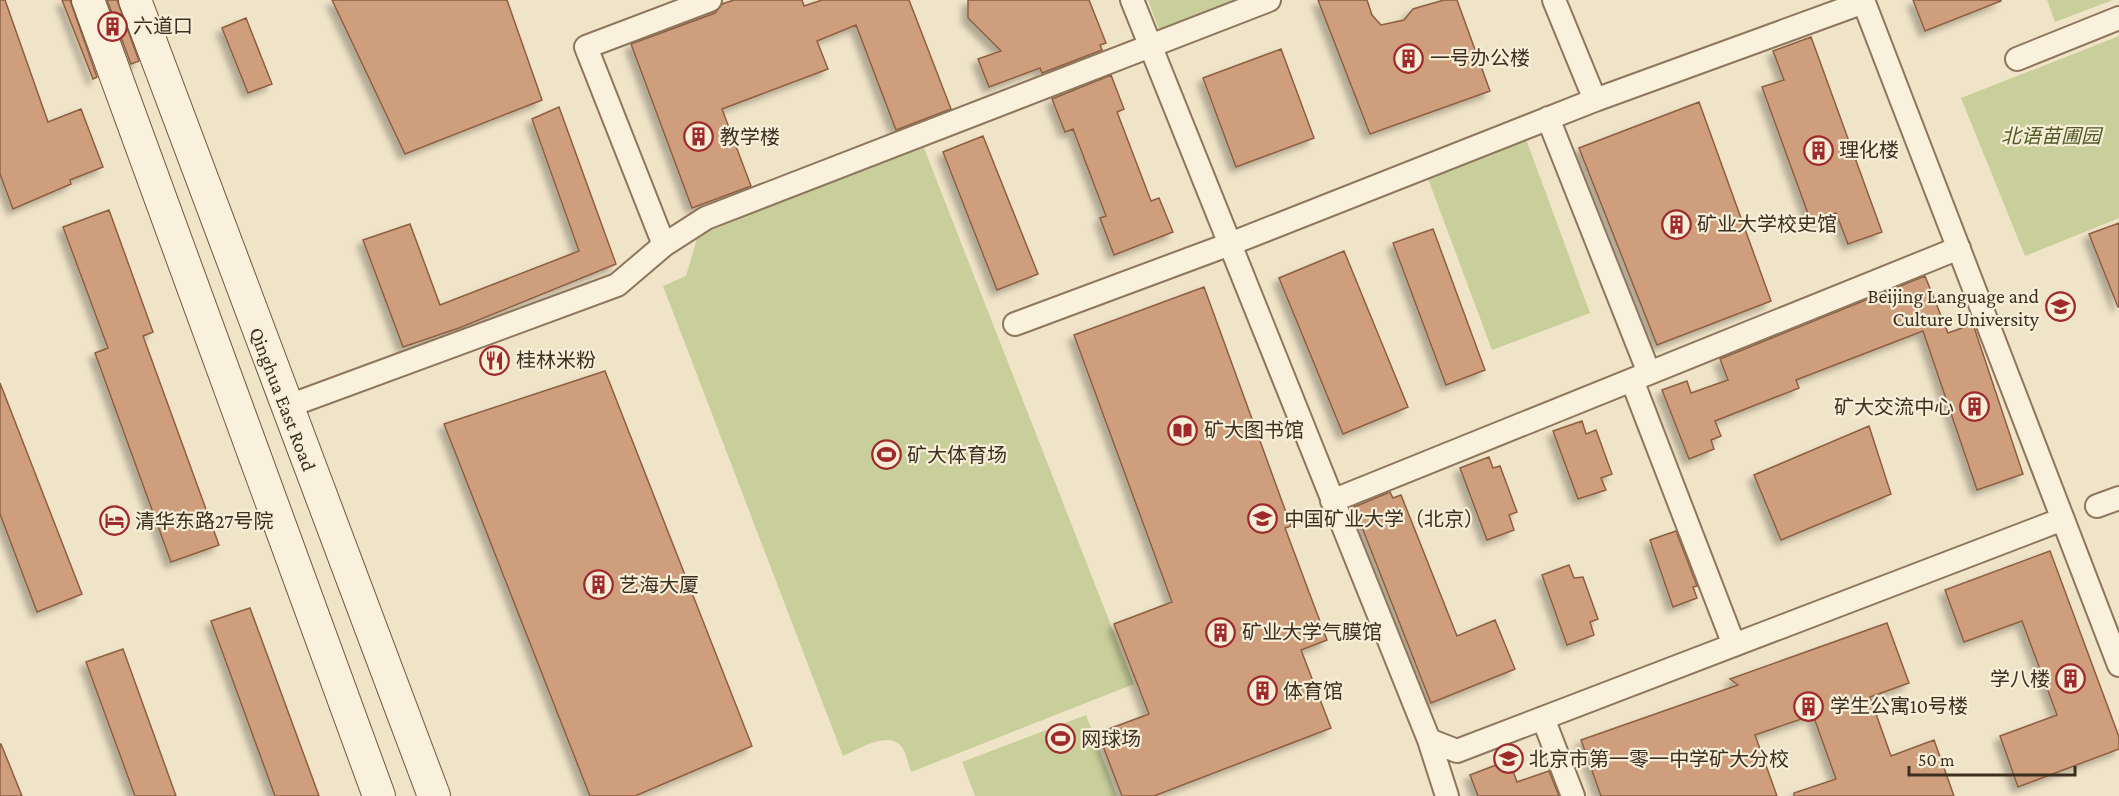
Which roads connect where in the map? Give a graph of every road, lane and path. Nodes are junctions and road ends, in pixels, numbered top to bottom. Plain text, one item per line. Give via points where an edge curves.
1 (88, 0) edge
2 (135, 0) edge
3 (710, 0) edge
4 (1132, 0) edge
5 (1269, 0) edge
6 (1554, 0) edge
7 (1864, 1) edge
8 (2119, 18) edge
9 (1152, 47) junction
10 (2017, 59) dead end
11 (1595, 100) junction
12 (1548, 118) junction
13 (1230, 244) junction
14 (664, 245) junction
15 (1959, 248) junction
16 (1015, 324) dead end
17 (1640, 377) junction
18 (286, 408) junction
19 (2119, 498) edge
20 (1332, 501) junction
21 (2097, 506) dead end
22 (2063, 519) junction
23 (1734, 645) junction
24 (2119, 665) edge
25 (1543, 718) junction
26 (1428, 740) junction
27 (379, 796) edge
28 (434, 796) edge
29 (1447, 796) edge
30 (1573, 796) edge

1 - 27 main road
2 - 18 main road, Qinghua East Road
3 - 14 street via 586,47
4 - 9 street
5 - 9 street
6 - 11 street
7 - 11 street
7 - 15 street
8 - 10 street
9 - 13 street
9 - 14 street via 706,218
11 - 12 street
12 - 13 street
12 - 17 street
13 - 16 street
13 - 20 street
14 - 18 street via 616,285
15 - 17 street
15 - 22 street
17 - 20 street
17 - 23 street
18 - 28 main road, Qinghua East Road
19 - 21 street
20 - 26 street
22 - 23 street
22 - 24 street
23 - 25 street
25 - 26 street via 1457,751
25 - 30 street
26 - 29 street

